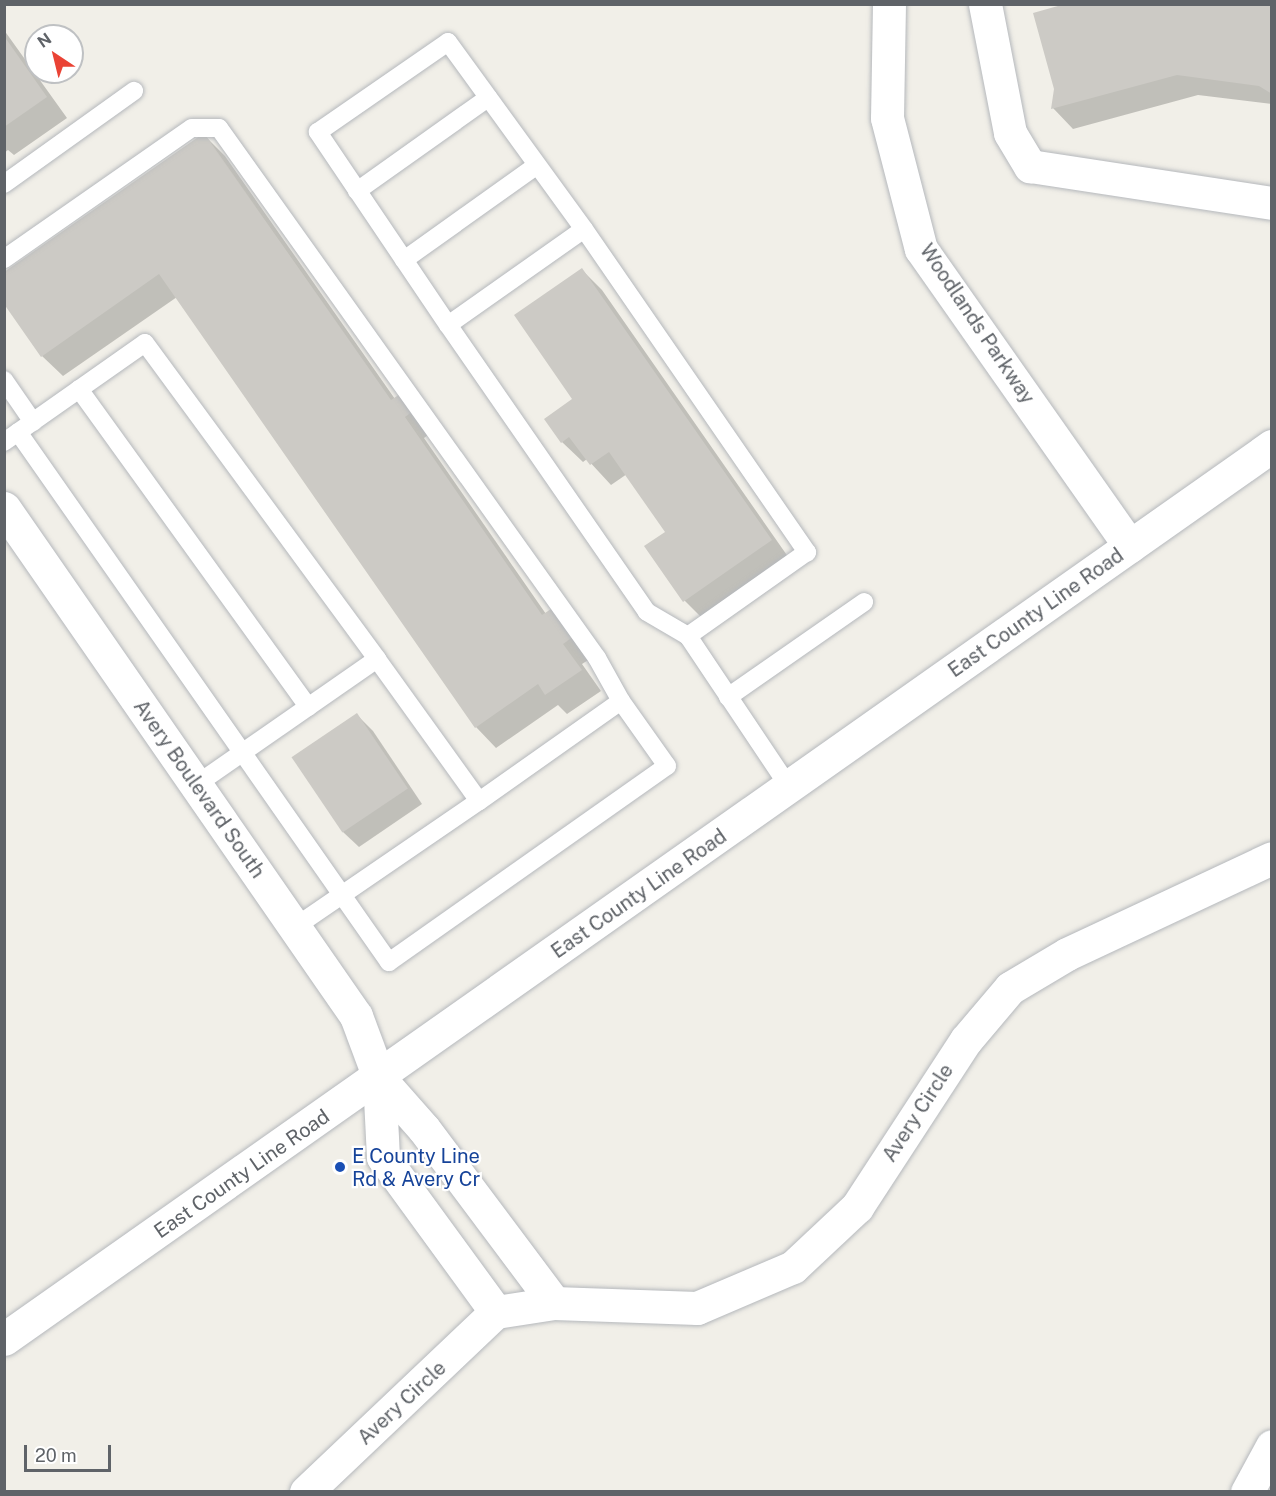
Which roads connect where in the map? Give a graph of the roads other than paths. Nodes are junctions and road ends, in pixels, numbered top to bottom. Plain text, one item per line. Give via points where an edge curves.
1 (889, 4) edge
2 (985, 4) edge
3 (134, 91) dead end
4 (488, 98) junction
5 (537, 165) junction
6 (4, 184) edge
7 (357, 191) junction
8 (1272, 203) edge
9 (584, 229) junction
10 (4, 259) edge
11 (404, 260) junction
12 (448, 325) junction
13 (4, 380) edge
14 (79, 389) junction
15 (19, 432) edge
16 (1272, 446) edge
17 (4, 508) edge
18 (1130, 546) junction
19 (864, 602) dead end
20 (688, 636) junction
21 (377, 659) junction
22 (728, 697) junction
23 (621, 701) junction
24 (308, 707) junction
25 (243, 752) junction
26 (197, 784) junction
27 (789, 788) junction
28 (479, 801) junction
29 (1272, 858) edge
30 (343, 895) junction
31 (295, 927) junction
32 (379, 1078) junction
33 (554, 1303) junction
34 (496, 1312) junction
35 (4, 1339) edge
36 (1272, 1446) edge
37 (306, 1491) edge
38 (1247, 1491) edge

1 - 18 street, Woodlands Parkway via 887,118 921,249
2 - 8 street via 1010,133 1030,166
3 - 6 lane
4 - 5 lane
4 - 7 lane
4 - 7 lane via 448,42 318,132
5 - 9 lane
5 - 11 lane
7 - 11 lane
9 - 12 lane
9 - 20 lane via 807,552
10 - 23 lane via 192,128 219,128 597,657
11 - 12 lane
12 - 20 lane via 647,612
13 - 15 lane
14 - 15 lane
14 - 21 lane via 145,343
14 - 24 lane
15 - 25 lane
16 - 18 street, East County Line Road
17 - 26 street, Avery Boulevard South
18 - 27 street, East County Line Road
19 - 22 lane
20 - 22 lane
21 - 24 lane
21 - 28 lane
22 - 27 lane
23 - 28 lane
23 - 30 lane via 667,766 389,962
24 - 25 lane
25 - 26 lane
25 - 30 lane
26 - 31 street, Avery Boulevard South
27 - 32 street, East County Line Road
28 - 30 lane
29 - 33 street, Avery Circle via 1067,954 1010,988 966,1040 857,1207 793,1267 698,1308
30 - 31 lane
31 - 32 street, Avery Boulevard South via 356,1016
32 - 33 street via 424,1129
32 - 34 street via 383,1157
32 - 35 street, East County Line Road
33 - 34 street, Avery Circle
34 - 37 street, Avery Circle
36 - 38 street

